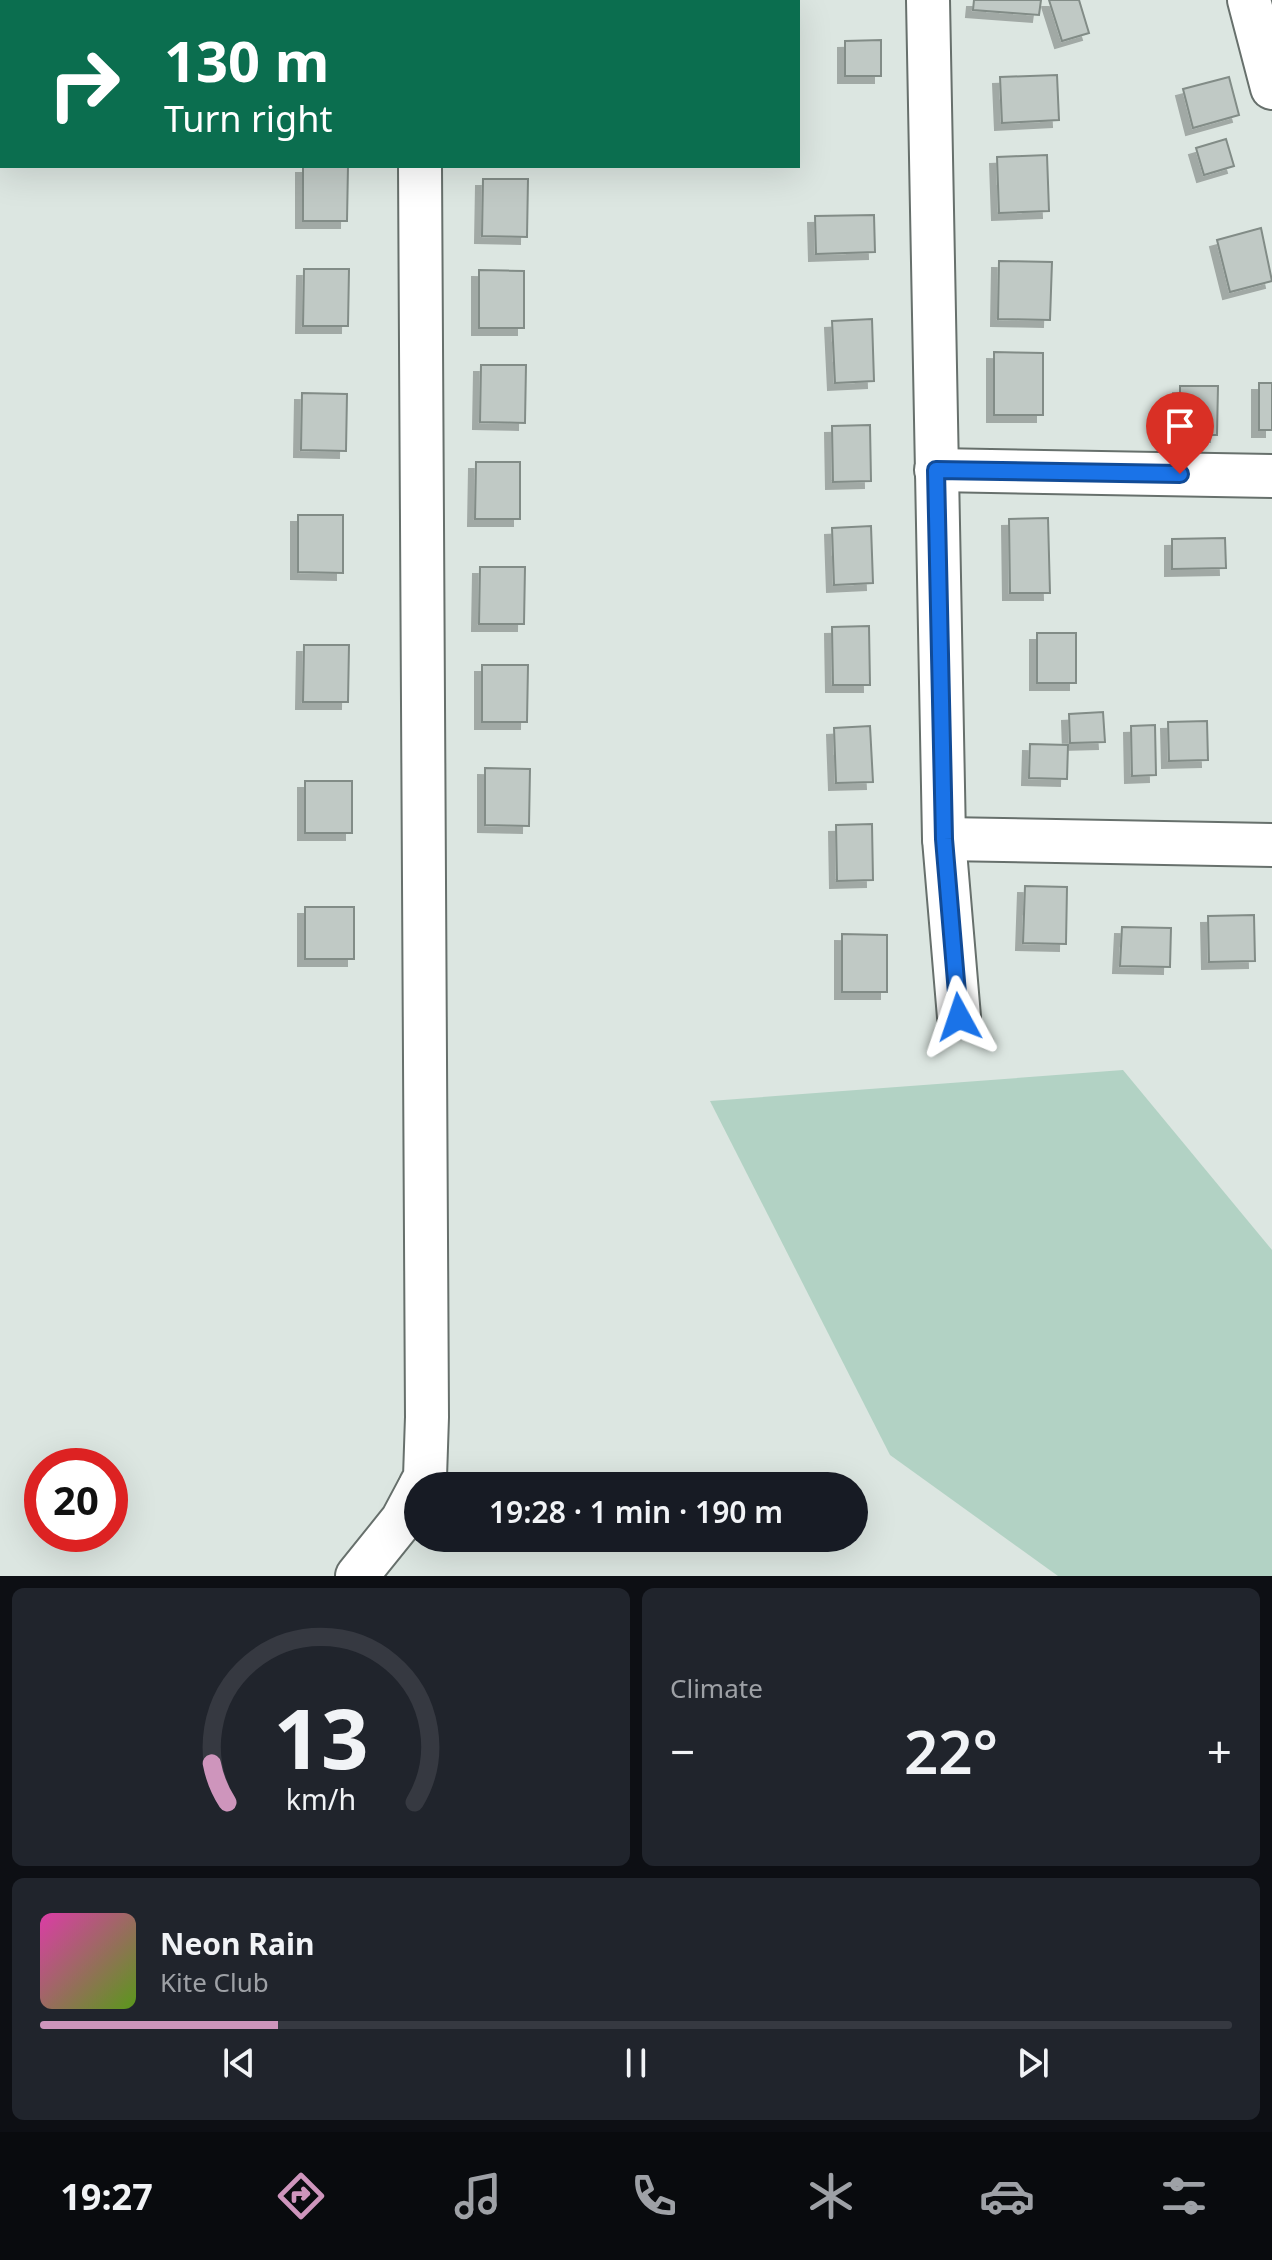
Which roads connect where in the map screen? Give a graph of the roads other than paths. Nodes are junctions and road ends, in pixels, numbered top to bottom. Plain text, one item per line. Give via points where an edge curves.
1 (928, 0) edge
2 (1249, 0) edge
3 (1271, 84) edge
4 (420, 168) edge
5 (936, 470) junction
6 (1272, 476) edge
7 (944, 839) junction
8 (1272, 845) edge
9 (959, 1017) dead end
10 (425, 1472) edge
11 (404, 1516) edge
12 (357, 1576) edge

1 - 5 street
2 - 3 street
4 - 10 street
5 - 6 street
5 - 7 street
7 - 8 street
7 - 9 street
11 - 12 street

